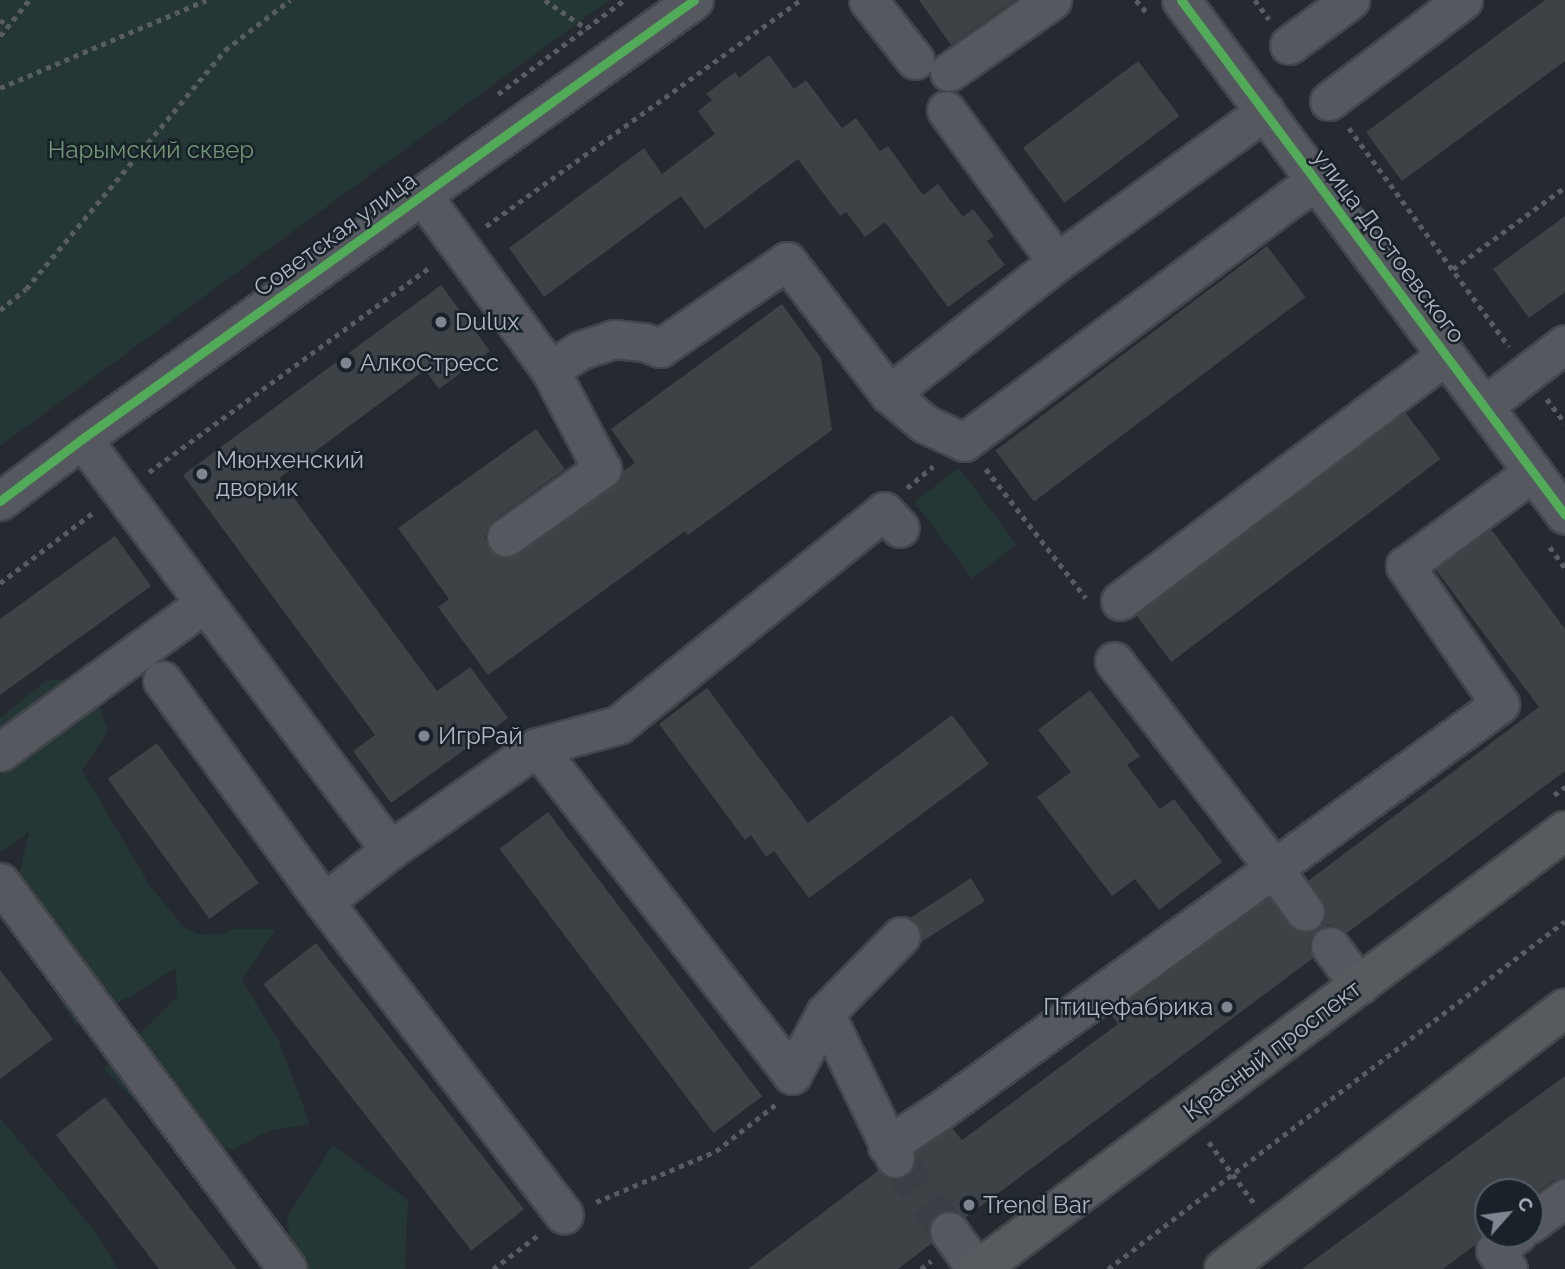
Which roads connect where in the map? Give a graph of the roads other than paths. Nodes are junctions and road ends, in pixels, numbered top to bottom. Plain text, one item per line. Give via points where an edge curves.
1 (694, 0) edge
2 (868, 0) edge
3 (1052, 0) edge
4 (1181, 0) edge
5 (1350, 0) edge
6 (1463, 0) edge
7 (1289, 45) road end
8 (915, 60) dead end
9 (949, 72) dead end
10 (1329, 100) road end
11 (946, 110) dead end
12 (1265, 111) junction
13 (1318, 182) junction
14 (422, 195) junction
15 (1057, 262) junction
16 (1565, 344) edge
17 (1446, 355) junction
18 (550, 370) junction
19 (889, 394) junction
20 (1484, 405) junction
21 (82, 439) junction
22 (1533, 472) junction
23 (0, 501) edge
24 (1565, 515) edge
25 (900, 528) dead end
26 (506, 537) dead end
27 (1103, 600) road end
28 (205, 603) junction
29 (1114, 661) dead end
30 (162, 680) dead end
31 (537, 747) junction
32 (0, 752) edge
33 (1565, 831) edge
34 (390, 850) junction
35 (1273, 869) junction
36 (0, 882) edge
37 (324, 902) junction
38 (1305, 912) dead end
39 (901, 936) dead end
40 (1330, 946) dead end
41 (1359, 985) junction
42 (1565, 1008) edge
43 (825, 1013) junction
44 (1565, 1198) edge
45 (1544, 1214) edge
46 (564, 1215) road end
47 (949, 1231) tunnel mouth
48 (1498, 1248) edge
49 (1252, 1255) edge
50 (287, 1269) edge
51 (977, 1269) edge
52 (1508, 1269) edge

1 - 14 street, Советская улица
2 - 8 street
3 - 9 street
4 - 12 street, улица Достоевского
5 - 7 street
6 - 10 street
11 - 15 street
12 - 13 street, улица Достоевского
12 - 15 street
13 - 17 street, улица Достоевского
13 - 19 street via 964,442 925,424
14 - 18 street
14 - 21 street, Советская улица
15 - 19 street
16 - 20 street
17 - 20 street, улица Достоевского
17 - 27 street
18 - 19 street via 581,349 614,339 660,348 787,261
18 - 26 street via 602,469
20 - 22 street, улица Достоевского
21 - 23 street, Советская улица
21 - 28 street
22 - 24 street, улица Достоевского
22 - 35 street via 1405,566 1500,704
25 - 31 street via 884,511 618,725
28 - 32 street
28 - 34 street
29 - 35 street
30 - 37 street
31 - 34 street
31 - 43 street via 792,1075
33 - 41 main road, Красный проспект
34 - 37 street
35 - 38 street
35 - 43 street via 891,1152
36 - 50 street
37 - 46 street
39 - 43 street
40 - 41 street
41 - 51 main road, Красный проспект
42 - 49 main road
44 - 45 street
47 - 51 street
48 - 52 street

